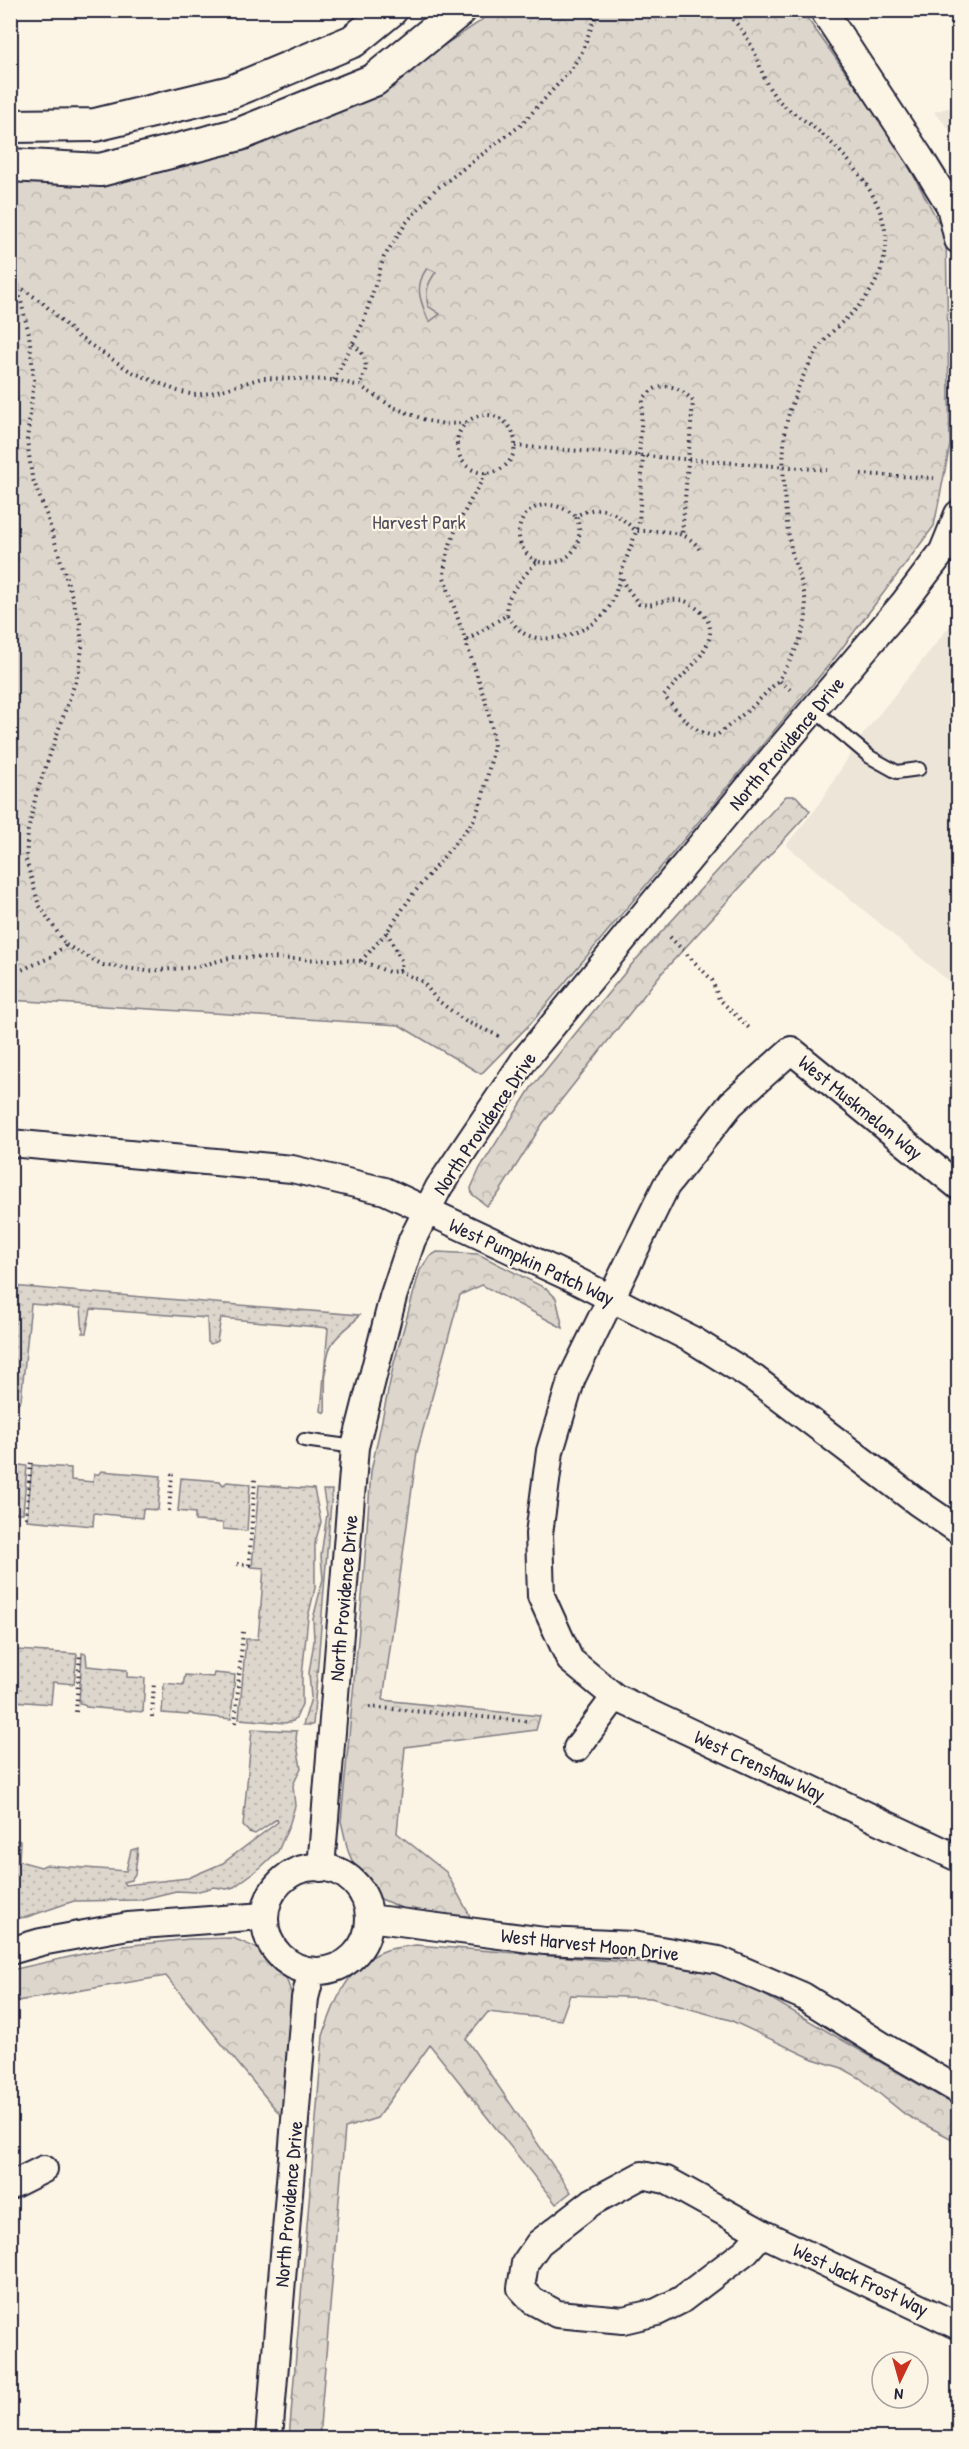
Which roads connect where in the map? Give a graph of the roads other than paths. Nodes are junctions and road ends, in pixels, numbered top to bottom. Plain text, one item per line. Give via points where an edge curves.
1 (391, 10) edge
2 (460, 10) edge
3 (823, 10) edge
4 (10, 126) edge
5 (10, 165) edge
6 (958, 240) edge
7 (958, 514) edge
8 (814, 710) junction
9 (919, 769) dead end
10 (10, 1143) edge
11 (958, 1186) edge
12 (427, 1211) junction
13 (611, 1297) junction
14 (304, 1440) dead end
15 (355, 1447) junction
16 (958, 1530) edge
17 (615, 1697) junction
18 (577, 1748) dead end
19 (958, 1858) edge
20 (321, 1868) junction
21 (264, 1916) junction
22 (369, 1918) junction
23 (10, 1951) edge
24 (312, 1971) junction
25 (958, 2090) edge
26 (44, 2169) dead end
27 (10, 2186) edge
28 (762, 2233) junction
29 (955, 2316) edge
30 (269, 2439) edge

1 - 4 street via 353,41 231,92 95,125
2 - 5 street via 374,80 240,134 100,170
3 - 6 street via 950,206
7 - 8 street, North Providence Drive via 943,551
8 - 9 lane via 870,757 897,772
8 - 12 street, North Providence Drive via 525,1059
10 - 12 street, West Pumpkin Patch Way via 292,1169 385,1191
11 - 13 street, West Muskmelon Way via 791,1050 731,1104 666,1186
12 - 13 street, West Pumpkin Patch Way
12 - 15 street, North Providence Drive via 412,1240 393,1297
13 - 16 street, West Pumpkin Patch Way via 693,1340 755,1379
13 - 17 street, West Crenshaw Way via 572,1378 562,1409 550,1451 539,1534 542,1596 570,1660
14 - 15 lane
15 - 20 street, North Providence Drive
17 - 18 street
17 - 19 street, West Crenshaw Way
20 - 21 street via 305,1868 279,1884 269,1897
20 - 22 street via 336,1871 354,1884 366,1903
21 - 23 street via 128,1926
21 - 24 street via 271,1945 282,1958
22 - 24 street via 367,1935 346,1963 330,1970
22 - 25 street, West Harvest Moon Drive via 545,1941 632,1945 719,1960 803,1996
24 - 30 street, North Providence Drive via 305,1998
26 - 27 street
28 - 28 street, West Jack Frost Way via 666,2180 642,2175 592,2202 539,2243 525,2262 520,2288 533,2301 557,2314 623,2320 657,2312 681,2300 746,2251
28 - 29 street, West Jack Frost Way

